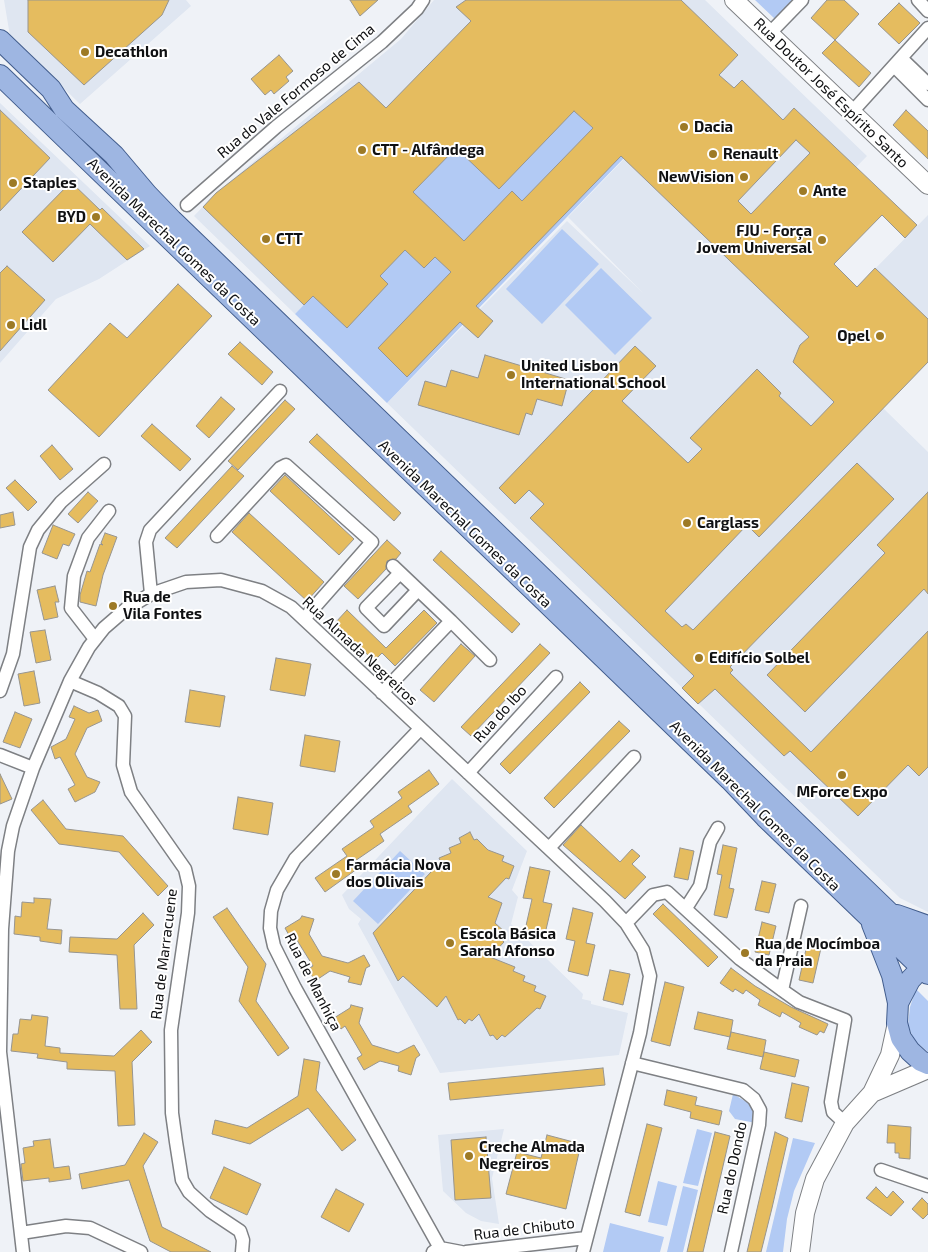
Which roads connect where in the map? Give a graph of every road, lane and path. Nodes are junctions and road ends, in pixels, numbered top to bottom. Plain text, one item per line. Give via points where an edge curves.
1 (423, 0) edge
2 (734, 0) edge
3 (802, 0) edge
4 (918, 0) edge
5 (928, 11) edge
6 (928, 28) edge
7 (769, 34) junction
8 (0, 40) edge
9 (0, 54) edge
10 (898, 63) junction
11 (1, 76) edge
12 (928, 84) edge
13 (928, 100) edge
14 (64, 108) junction
15 (852, 112) junction
16 (928, 185) edge
17 (187, 205) dead end
18 (280, 391) dead end
19 (104, 464) dead end
20 (109, 511) dead end
21 (217, 536) dead end
22 (418, 590) junction
23 (151, 594) junction
24 (304, 619) junction
25 (451, 621) junction
26 (95, 639) junction
27 (490, 660) dead end
28 (556, 678) dead end
29 (70, 681) junction
30 (0, 691) edge
31 (382, 693) junction
32 (420, 729) junction
33 (0, 755) edge
34 (634, 756) dead end
35 (33, 768) junction
36 (468, 773) junction
37 (718, 828) dead end
38 (549, 848) junction
39 (801, 906) dead end
40 (686, 908) junction
41 (890, 913) junction
42 (870, 920) junction
43 (626, 922) junction
44 (928, 926) edge
45 (926, 963) edge
46 (782, 990) junction
47 (898, 1002) junction
48 (897, 1023) junction
49 (632, 1063) junction
50 (928, 1064) edge
51 (928, 1069) edge
52 (872, 1093) junction
53 (845, 1123) junction
54 (881, 1170) dead end
55 (928, 1186) edge
56 (21, 1233) junction
57 (586, 1238) junction
58 (437, 1250) edge
59 (23, 1252) edge
60 (141, 1252) edge
61 (242, 1252) edge
62 (461, 1252) edge
63 (466, 1252) edge
64 (583, 1252) edge
65 (730, 1252) edge
66 (800, 1252) edge

1 - 17 street, Rua do Vale Formoso de Cima via 382,42 276,127
2 - 7 main road, Rua Doutor José Espírito Santo
3 - 7 street
4 - 5 street
6 - 10 street
7 - 15 main road, Rua Doutor José Espírito Santo
8 - 14 main road, Avenida Marechal Gomes da Costa via 50,89
9 - 14 main road, Avenida Marechal Gomes da Costa via 44,96
10 - 12 street
10 - 13 street
10 - 15 street
11 - 42 main road, Avenida Marechal Gomes da Costa via 730,780
14 - 41 main road, Avenida Marechal Gomes da Costa via 114,155 172,220
15 - 16 main road, Rua Doutor José Espírito Santo
18 - 23 street via 150,530 146,542
19 - 30 street via 61,502 38,530 30,547 13,654
20 - 26 street via 88,538 74,576 72,608
21 - 24 street via 280,468 286,466 372,542
22 - 22 street via 384,626 366,608 397,569
22 - 25 street
23 - 24 street, Rua Almada Negreiros via 186,582 221,580 262,591 291,607
23 - 26 street, Rua Almada Negreiros via 118,614
24 - 31 street, Rua Almada Negreiros
25 - 27 street
25 - 31 street
26 - 29 street, Rua Almada Negreiros
28 - 36 street, Rua do Ibo
29 - 35 street, Rua Almada Negreiros
29 - 61 street, Rua de Marracuene via 119,706 125,716 123,765 131,792 185,869 189,886 188,913 171,1030 172,1113 176,1142 182,1180 189,1192 240,1231
31 - 32 street, Rua Almada Negreiros
32 - 36 street, Rua Almada Negreiros
32 - 58 street, Rua de Manhiça via 295,859 277,890 270,928 274,946 295,988
33 - 35 street
34 - 38 street
35 - 56 street, Rua Almada Negreiros via 8,850 2,929 0,1052
36 - 38 street, Rua Almada Negreiros
37 - 40 street via 710,842 700,886
38 - 43 street, Rua Almada Negreiros
39 - 46 street
40 - 43 street via 673,896 660,892
40 - 46 street via 740,959
41 - 44 main road
41 - 45 main road, Avenida Marechal Gomes da Costa
42 - 45 main road, Avenida Marechal Gomes da Costa
42 - 47 main road via 892,975
43 - 49 street, Rua Almada Negreiros via 643,950 650,976
45 - 47 main road via 910,980
46 - 53 street via 799,1002 846,1020 831,1102 833,1112
47 - 48 main road
48 - 50 main road via 901,1038 910,1051
48 - 52 main road via 890,1055
49 - 57 street, Rua Almada Negreiros
49 - 65 street, Rua do Dondo via 743,1090 754,1098 760,1110 759,1125
51 - 52 main road
52 - 53 main road
53 - 66 main road via 815,1179 805,1214
54 - 55 street
56 - 59 street, Rua Almada Negreiros
56 - 60 street via 66,1226 90,1228
57 - 63 street, Rua de Chibuto
57 - 64 street, Rua Almada Negreiros
58 - 62 street, Rua de Chibuto

